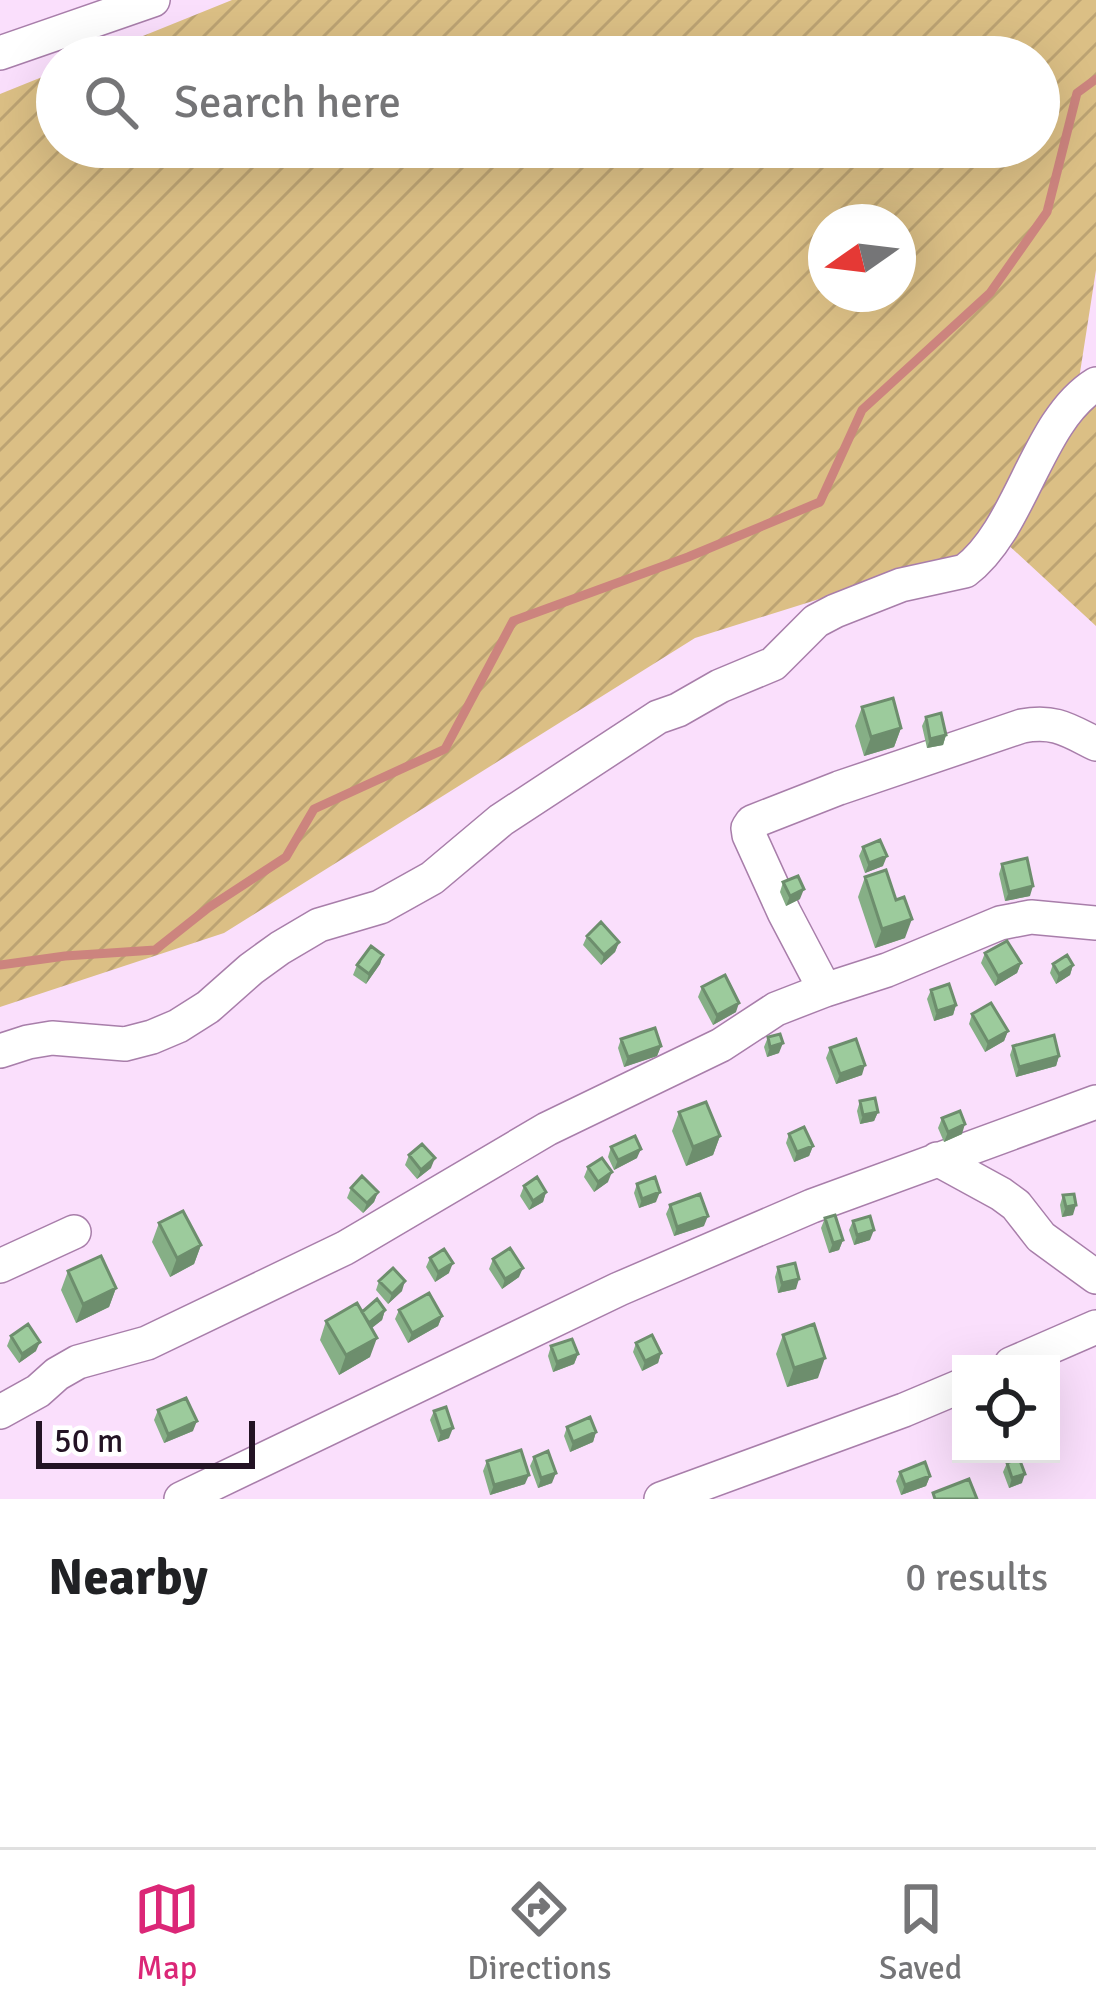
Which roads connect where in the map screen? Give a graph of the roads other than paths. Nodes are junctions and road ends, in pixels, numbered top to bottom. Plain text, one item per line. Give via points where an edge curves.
1 (153, 0) edge
2 (49, 36) edge
3 (36, 41) edge
4 (0, 53) edge
5 (1096, 384) edge
6 (1096, 745) edge
7 (1096, 923) edge
8 (825, 990) junction
9 (0, 1051) edge
10 (1096, 1102) edge
11 (937, 1159) junction
12 (74, 1232) dead end
13 (0, 1266) edge
14 (1096, 1277) edge
15 (1096, 1327) edge
16 (1031, 1355) edge
17 (952, 1389) edge
18 (0, 1412) edge
19 (182, 1499) edge
20 (661, 1499) edge

1 - 2 street
3 - 4 street
5 - 9 street via 1067,409 1002,526 965,571 835,610 773,664 658,717 501,820 432,878 280,948 178,1026 125,1044 52,1038
6 - 8 street via 1056,724 1022,726 752,822 749,835
7 - 8 street via 1000,923
8 - 18 street via 547,1129 345,1248 147,1343 78,1362
10 - 11 street
11 - 14 street via 1016,1205 1041,1237
11 - 19 street via 619,1289
12 - 13 street
15 - 16 street
17 - 20 street

